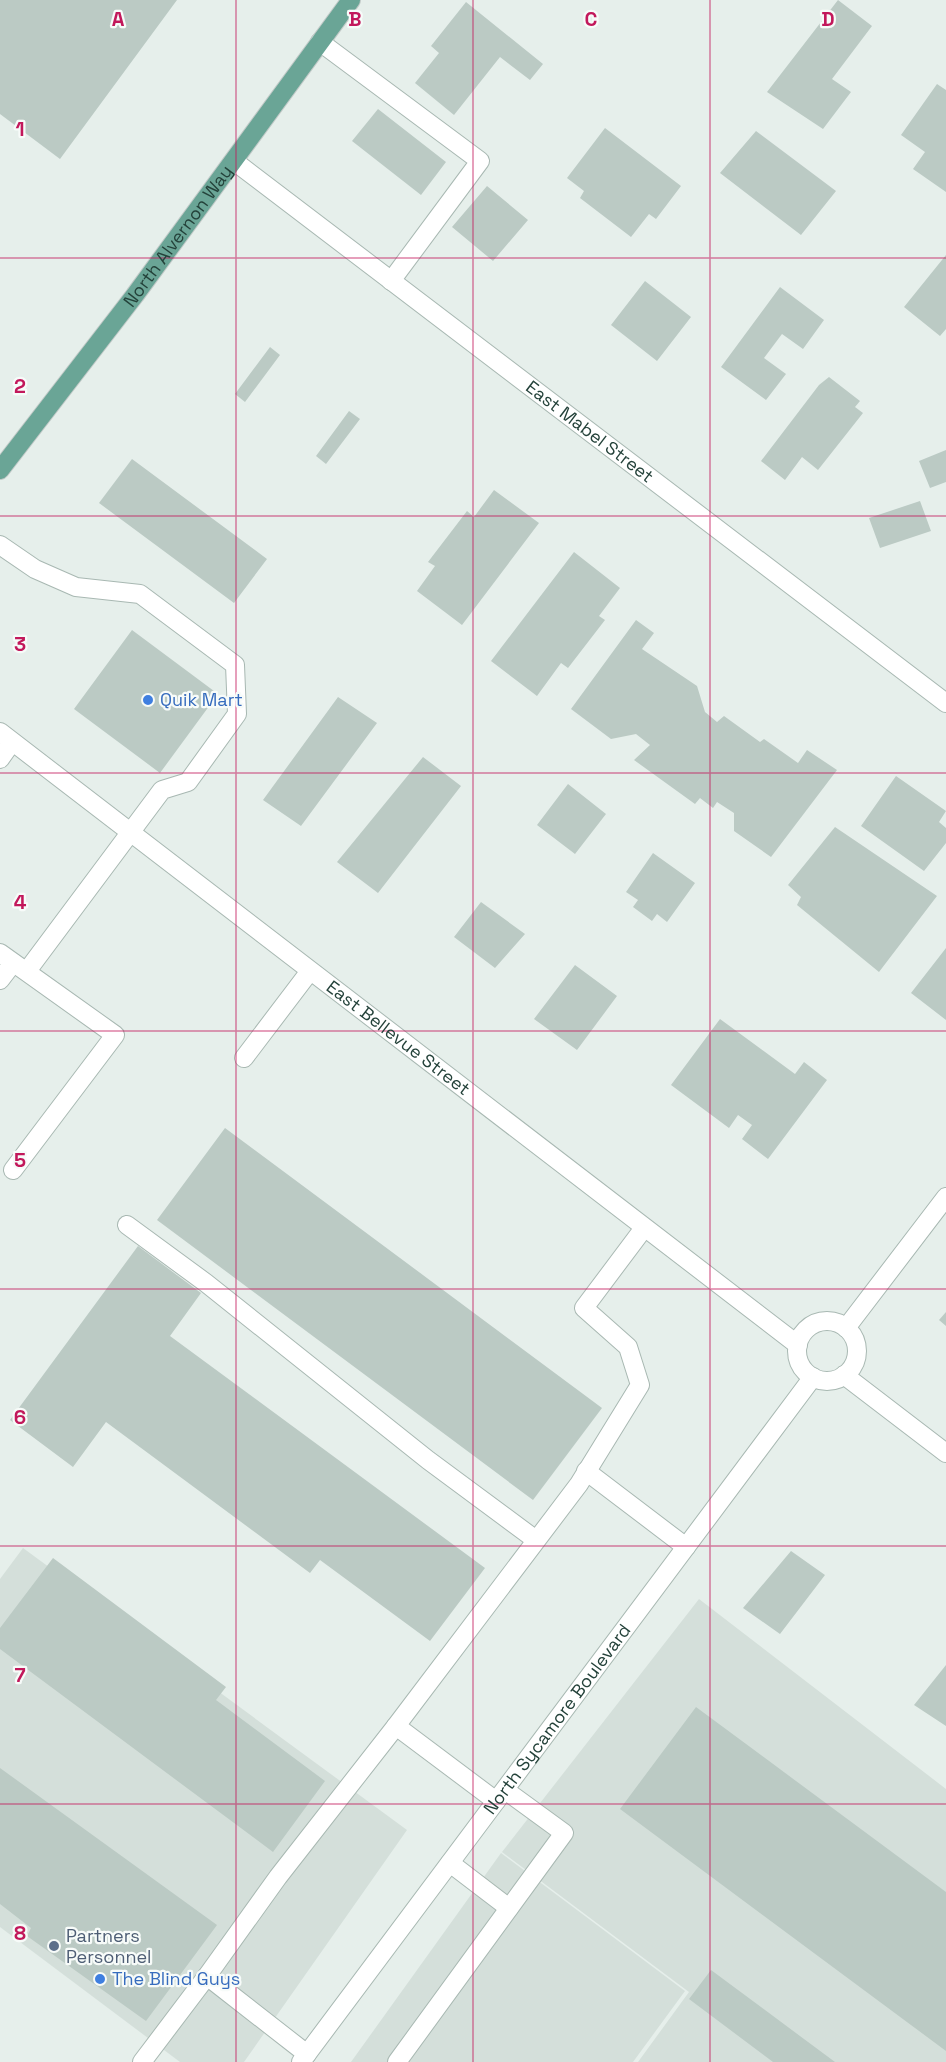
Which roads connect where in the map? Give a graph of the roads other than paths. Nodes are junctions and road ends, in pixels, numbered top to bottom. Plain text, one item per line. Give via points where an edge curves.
1 (351, 0) edge
2 (320, 42) junction
3 (234, 161) junction
4 (391, 280) junction
5 (0, 470) edge
6 (0, 545) edge
7 (946, 703) edge
8 (6, 737) edge
9 (0, 759) edge
10 (130, 833) junction
11 (13, 963) edge
12 (310, 971) junction
13 (0, 980) edge
14 (244, 1058) dead end
15 (13, 1170) dead end
16 (946, 1197) edge
17 (127, 1225) dead end
18 (644, 1227) junction
19 (846, 1328) junction
20 (798, 1345) junction
21 (844, 1375) junction
22 (813, 1377) junction
23 (946, 1453) edge
24 (586, 1471) junction
25 (536, 1540) junction
26 (686, 1547) junction
27 (396, 1726) junction
28 (501, 1795) junction
29 (450, 1863) junction
30 (509, 1908) junction
31 (207, 1976) junction
32 (304, 2058) edge
33 (142, 2062) edge
34 (397, 2062) edge

1 - 2 main road, North Alvernon Way
2 - 3 main road, North Alvernon Way
2 - 4 street via 480,161
3 - 4 street, East Mabel Street
3 - 5 main road, North Alvernon Way
4 - 7 street, East Mabel Street
6 - 10 street via 35,569 76,587 140,594 235,665 237,714 188,782 162,790
8 - 9 street
8 - 10 street, East Bellevue Street
10 - 11 street
10 - 12 street, East Bellevue Street
11 - 13 street
11 - 15 street via 115,1035
12 - 14 street
12 - 18 street, East Bellevue Street
16 - 19 street
17 - 25 street
18 - 20 street, East Bellevue Street
18 - 24 street via 584,1308 628,1347 640,1385
19 - 20 street via 827,1321 817,1323 801,1336
19 - 21 street via 856,1352
20 - 22 street via 800,1364
21 - 22 street via 829,1381
21 - 23 street
22 - 26 street, North Sycamore Boulevard
24 - 25 street
24 - 26 street
25 - 27 street
26 - 28 street, North Sycamore Boulevard
27 - 28 street
27 - 31 street via 278,1877
28 - 29 street, North Sycamore Boulevard
28 - 30 street via 564,1833
29 - 30 street
29 - 32 street, North Sycamore Boulevard
30 - 34 street
31 - 32 street
31 - 33 street

